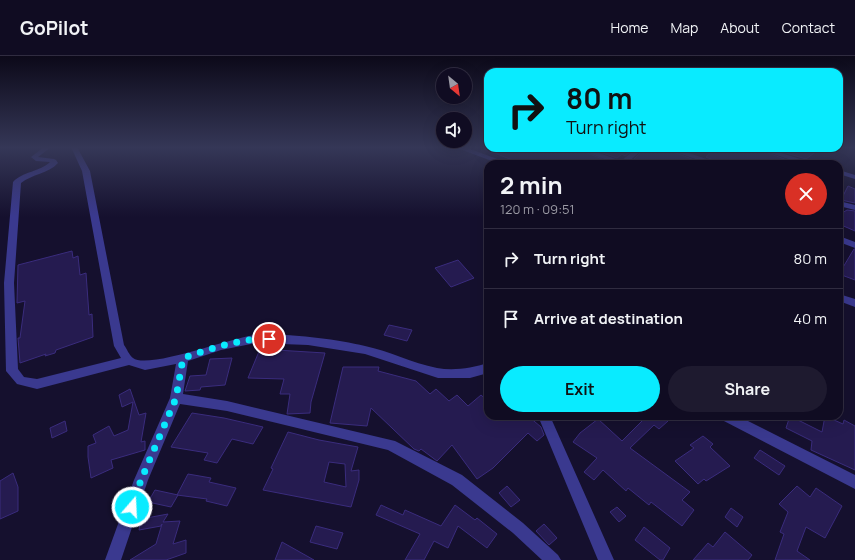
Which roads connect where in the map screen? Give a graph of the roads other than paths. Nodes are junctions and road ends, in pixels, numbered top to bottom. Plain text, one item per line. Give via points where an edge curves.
1 (42, 171) edge
2 (86, 171) edge
3 (843, 173) edge
4 (855, 177) edge
5 (843, 204) edge
6 (855, 208) edge
7 (843, 240) edge
8 (855, 245) edge
9 (843, 298) edge
10 (855, 303) edge
11 (183, 358) junction
12 (128, 361) junction
13 (484, 369) edge
14 (176, 398) junction
15 (546, 420) edge
16 (734, 420) edge
17 (855, 482) edge
18 (113, 560) edge
19 (553, 560) edge
20 (606, 560) edge

1 - 12 street via 17,182 9,283 12,371 21,381 37,384
2 - 12 street via 119,346
3 - 4 street
5 - 6 street
7 - 8 street
9 - 10 street
11 - 12 street via 145,366
11 - 13 street via 221,346 256,339 308,341 365,350 438,373 470,373
11 - 14 street
14 - 18 street via 141,480
14 - 19 street via 227,406 390,445 457,480 518,528
15 - 20 street
16 - 17 street

